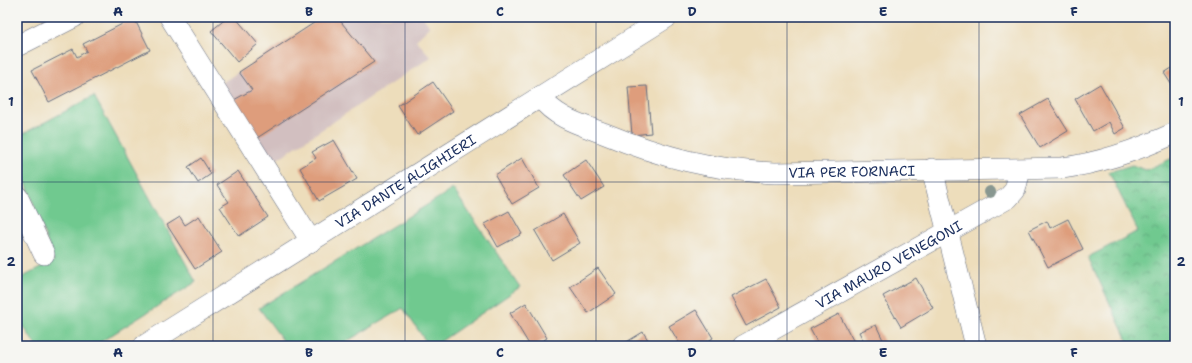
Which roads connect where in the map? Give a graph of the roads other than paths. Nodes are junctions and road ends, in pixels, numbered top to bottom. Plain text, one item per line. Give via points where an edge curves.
1 (74, 17) edge
2 (170, 17) edge
3 (667, 17) edge
4 (17, 46) edge
5 (540, 97) junction
6 (1175, 133) edge
7 (932, 169) junction
8 (1020, 170) junction
9 (17, 196) edge
10 (947, 232) junction
11 (311, 241) junction
12 (44, 254) dead end
13 (144, 346) edge
14 (742, 346) edge
15 (976, 346) edge

1 - 4 street
2 - 11 street
3 - 5 street, VIA DANTE ALIGHIERI
5 - 7 street, VIA PER FORNACI via 562,117 643,149 708,166 775,173
5 - 11 street, VIA DANTE ALIGHIERI
6 - 8 street, VIA PER FORNACI via 1122,156 1091,164
7 - 8 street, VIA PER FORNACI
7 - 10 street
8 - 10 street, VIA MAURO VENEGONI via 1015,190 1008,198
9 - 12 street
10 - 14 street, VIA MAURO VENEGONI
10 - 15 street
11 - 13 street, VIA DANTE ALIGHIERI

